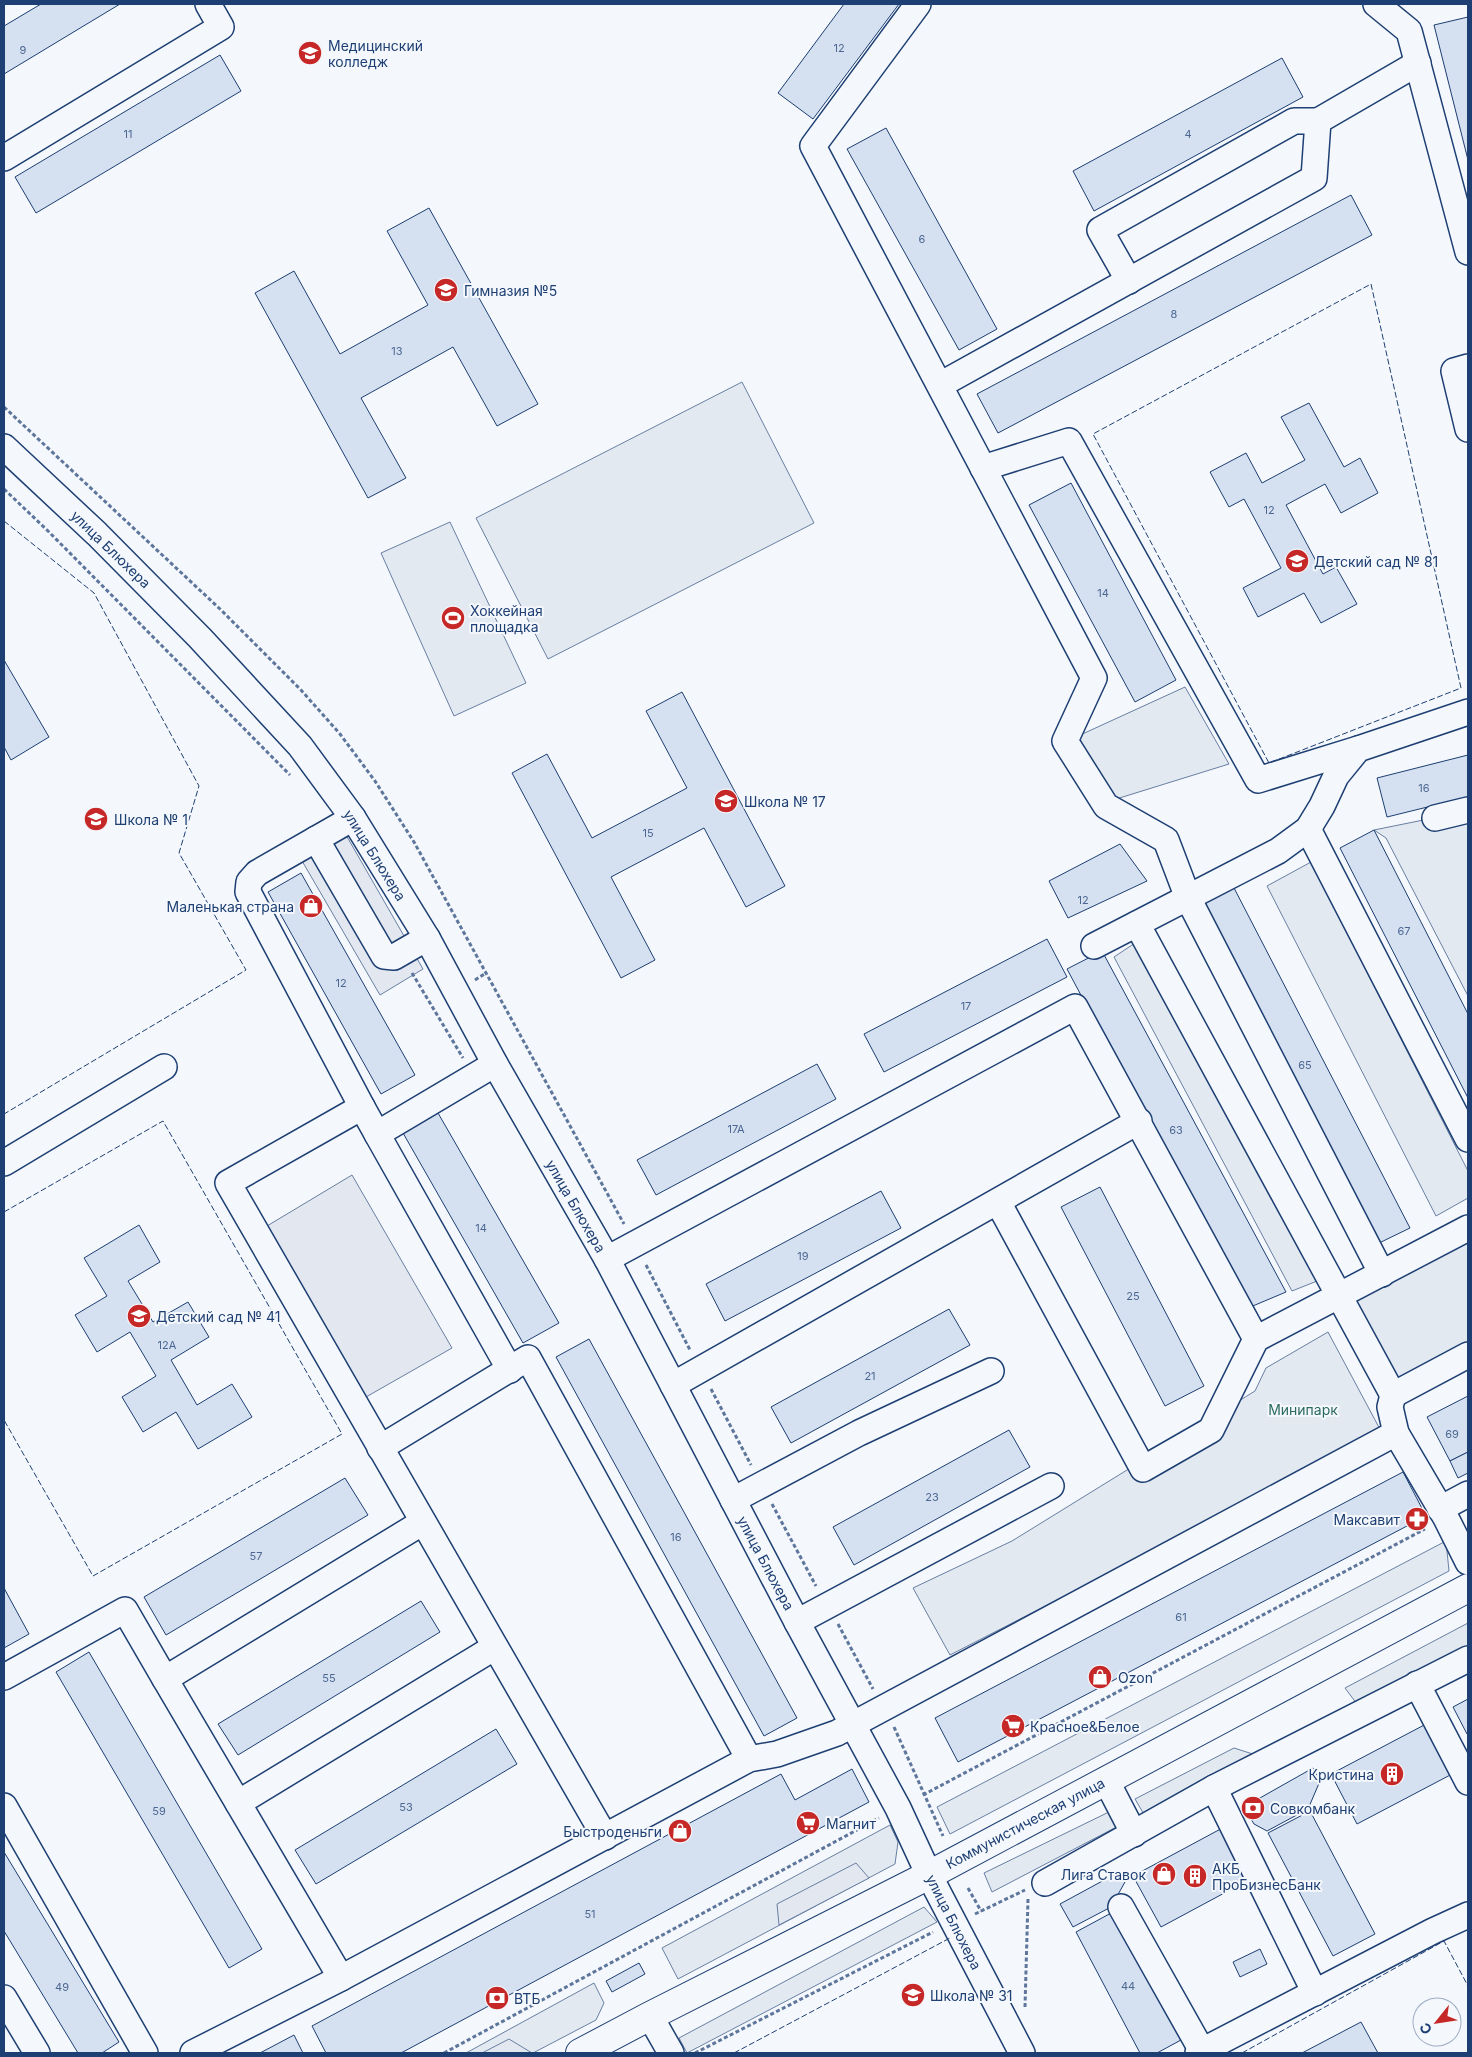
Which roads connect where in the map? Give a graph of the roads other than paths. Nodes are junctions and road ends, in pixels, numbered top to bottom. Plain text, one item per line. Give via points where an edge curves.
1 (208, 4) edge
2 (918, 4) edge
3 (1376, 4) edge
4 (1418, 63) junction
5 (1318, 121) junction
6 (4, 158) edge
7 (1468, 252) edge
8 (1129, 281) junction
9 (1468, 367) edge
10 (940, 385) junction
11 (1468, 429) edge
12 (4, 447) edge
13 (983, 468) junction
14 (13, 470) edge
15 (1468, 712) edge
16 (1358, 750) junction
17 (1468, 810) edge
18 (353, 818) junction
19 (1435, 818) dead end
20 (1308, 828) junction
21 (316, 839) junction
22 (1188, 898) junction
23 (1137, 924) junction
24 (427, 938) junction
25 (1094, 946) dead end
26 (495, 1064) junction
27 (164, 1067) dead end
28 (362, 1108) junction
29 (1139, 1121) junction
30 (376, 1134) junction
31 (1468, 1139) edge
32 (4, 1163) edge
33 (998, 1202) junction
34 (1468, 1228) edge
35 (607, 1259) junction
36 (1382, 1274) junction
37 (1339, 1296) junction
38 (1256, 1339) junction
39 (1468, 1355) edge
40 (510, 1370) junction
41 (991, 1371) dead end
42 (672, 1385) junction
43 (1393, 1395) junction
44 (1396, 1433) junction
45 (380, 1448) junction
46 (1051, 1486) dead end
47 (1468, 1494) edge
48 (733, 1500) junction
49 (1443, 1514) junction
50 (423, 1522) junction
51 (1468, 1562) edge
52 (1468, 1588) edge
53 (797, 1622) junction
54 (495, 1647) junction
55 (1468, 1659) edge
56 (4, 1677) edge
57 (164, 1679) junction
58 (1417, 1684) junction
59 (854, 1724) junction
60 (748, 1759) junction
61 (1106, 1780) junction
62 (1468, 1782) edge
63 (1214, 1788) junction
64 (238, 1803) junction
65 (4, 1806) edge
66 (1134, 1834) junction
67 (605, 1837) junction
68 (929, 1875) junction
69 (1045, 1883) dead end
70 (1121, 1907) dead end
71 (1468, 1916) edge
72 (341, 1978) junction
73 (1315, 1993) junction
74 (4, 1998) edge
75 (650, 2016) junction
76 (1200, 2052) edge
77 (37, 2053) edge
78 (145, 2053) edge
79 (192, 2053) edge
80 (580, 2053) edge
81 (672, 2053) edge
82 (1022, 2053) edge

1 - 6 street via 221,27
2 - 10 street via 813,146
3 - 4 street via 1410,31
4 - 5 street
4 - 7 street
5 - 8 street via 1314,178
5 - 8 street via 1294,121 1100,230
8 - 10 street
9 - 11 street via 1454,371
10 - 13 street
12 - 14 street, улица Блюхера
13 - 16 street via 1069,442 1258,780
13 - 22 street via 1094,678 1065,740 1106,806 1166,840
14 - 18 street, улица Блюхера via 97,534 200,638 300,746
15 - 16 street
16 - 20 street via 1336,776
17 - 19 street
18 - 21 street
18 - 24 street, улица Блюхера
20 - 22 street via 1278,851
20 - 31 street
21 - 24 street via 384,956 390,958
21 - 28 street via 257,873 249,882 248,892
22 - 23 street
22 - 36 street
23 - 25 street
23 - 37 street
24 - 26 street, улица Блюхера
26 - 30 street
26 - 35 street, улица Блюхера
27 - 32 street
28 - 30 street
28 - 45 street via 228,1183
29 - 33 street
29 - 35 street via 1075,1007
29 - 38 street
30 - 40 street
33 - 38 street via 1143,1469 1211,1430
33 - 42 street
34 - 36 street
35 - 42 street, улица Блюхера
36 - 37 street
37 - 38 street
37 - 43 street
39 - 43 street
40 - 45 street
40 - 60 street via 528,1358
41 - 48 street via 858,1433
42 - 48 street, улица Блюхера
43 - 44 street via 1390,1407
44 - 49 street
44 - 59 street
45 - 50 street
46 - 53 street
47 - 49 street
48 - 53 street, улица Блюхера
49 - 51 street
50 - 54 street
50 - 57 street
52 - 61 main road, Коммунистическая улица
53 - 59 street, улица Блюхера
54 - 64 street
54 - 67 street
55 - 58 street
56 - 57 street via 125,1610
57 - 64 street
58 - 62 street
58 - 63 street
59 - 60 street via 806,1745
59 - 68 street, улица Блюхера
60 - 67 street
61 - 66 street
61 - 68 main road, Коммунистическая улица
63 - 66 street
63 - 73 street
64 - 72 street
65 - 78 street
66 - 69 street
67 - 72 street
68 - 75 main road, Коммунистическая улица
68 - 82 street, улица Блюхера
70 - 76 street
71 - 73 street
72 - 79 street
73 - 76 street
74 - 77 street
75 - 80 main road, Коммунистическая улица
75 - 81 street

